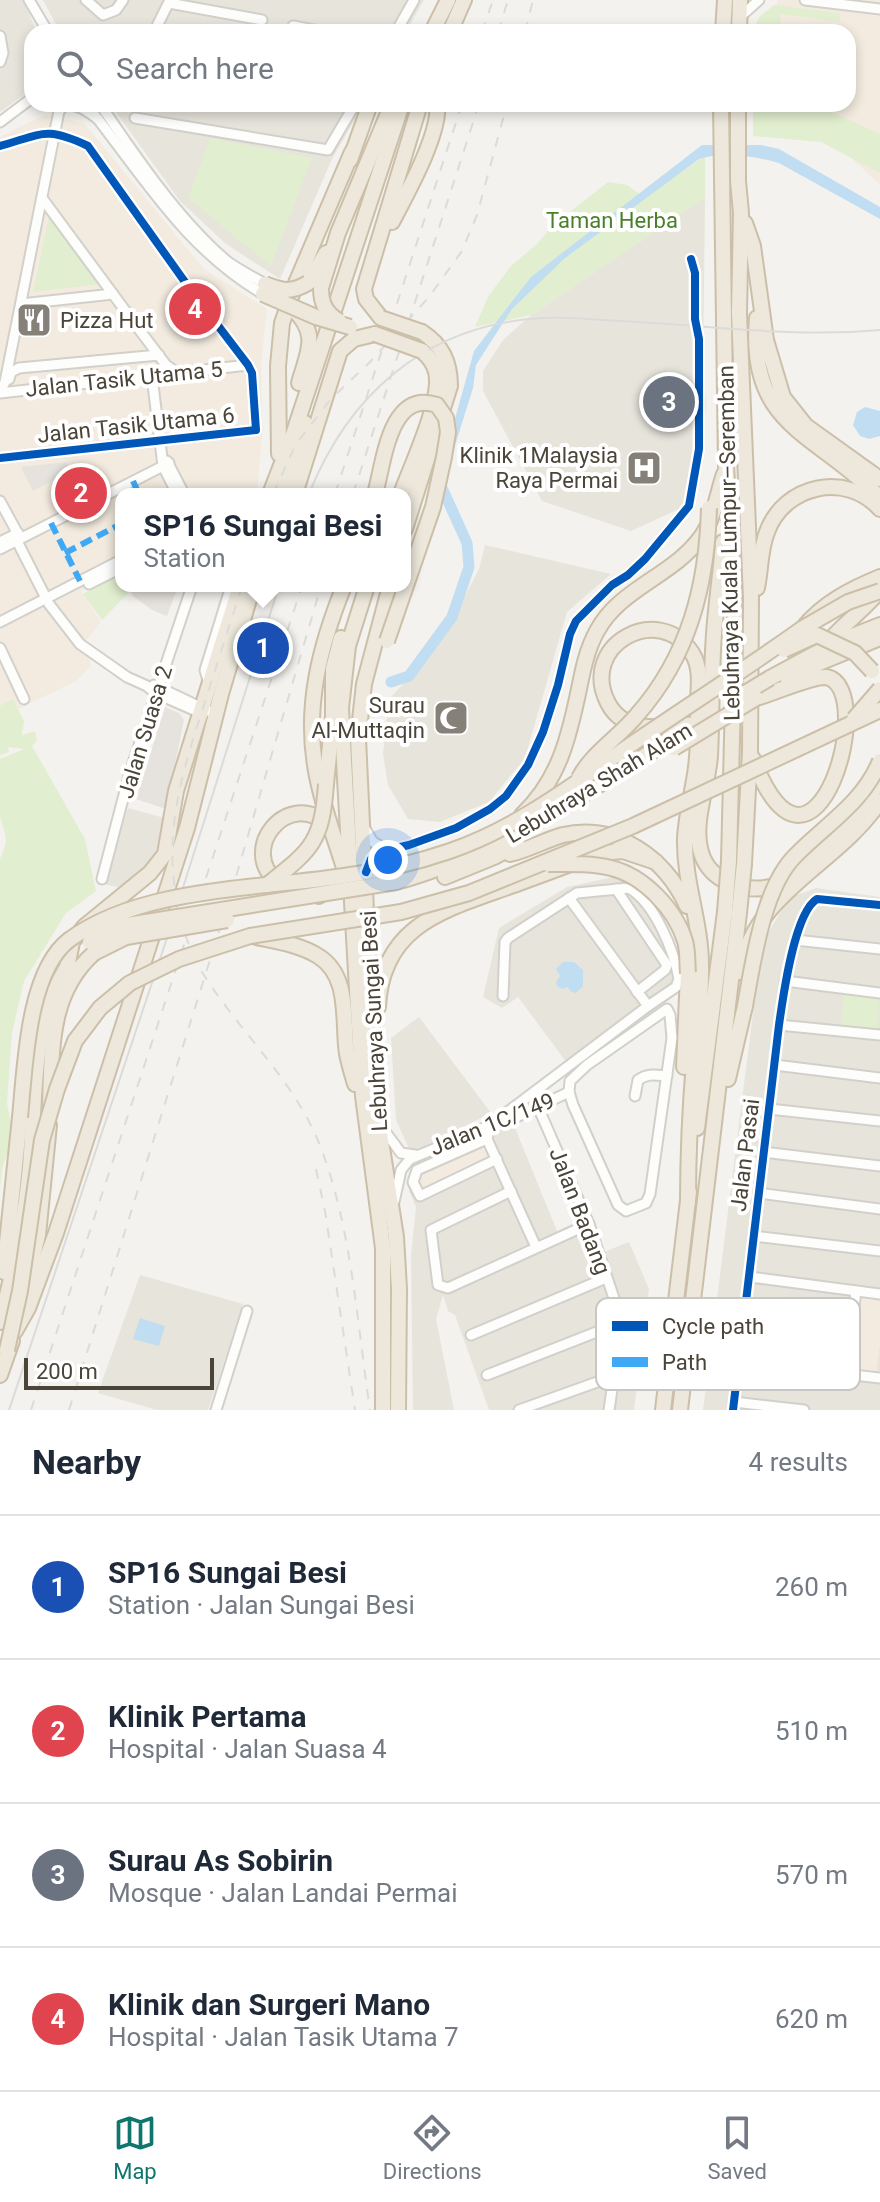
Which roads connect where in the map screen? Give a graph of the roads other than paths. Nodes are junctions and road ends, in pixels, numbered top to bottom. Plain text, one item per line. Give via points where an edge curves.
1 (29, 0) edge
2 (86, 0) edge
3 (123, 0) edge
4 (414, 0) edge
5 (448, 0) edge
6 (464, 0) edge
7 (725, 0) edge
8 (740, 0) edge
9 (759, 0) edge
10 (805, 0) edge
11 (169, 1) edge
12 (880, 9) edge
13 (262, 20) dead end
14 (43, 24) edge
15 (158, 24) edge
16 (400, 24) edge
17 (436, 24) edge
18 (454, 24) edge
19 (724, 24) edge
20 (739, 24) edge
21 (740, 24) edge
22 (0, 36) edge
23 (0, 62) edge
24 (24, 104) edge
25 (59, 112) edge
26 (89, 112) edge
27 (92, 112) edge
28 (104, 112) edge
29 (350, 112) edge
30 (367, 112) edge
31 (389, 112) edge
32 (399, 112) edge
33 (407, 112) edge
34 (418, 112) edge
35 (436, 112) edge
36 (721, 112) edge
37 (738, 112) edge
38 (135, 118) dead end
39 (98, 119) junction
40 (0, 122) edge
41 (112, 129) junction
42 (55, 132) junction
43 (0, 146) edge
44 (352, 152) junction
45 (42, 198) junction
46 (741, 213) junction
47 (338, 233) junction
48 (379, 246) junction
49 (691, 259) dead end
50 (317, 267) junction
51 (314, 286) junction
52 (264, 289) junction
53 (113, 294) junction
54 (759, 298) junction
55 (21, 304) junction
56 (291, 308) junction
57 (350, 327) junction
58 (375, 334) junction
59 (11, 355) junction
60 (159, 355) junction
61 (166, 365) junction
62 (248, 365) junction
63 (19, 368) junction
64 (177, 373) junction
65 (157, 376) junction
66 (17, 390) junction
67 (0, 392) edge
68 (726, 399) junction
69 (159, 442) junction
70 (300, 445) junction
71 (279, 454) junction
72 (0, 458) edge
73 (164, 461) junction
74 (726, 465) junction
75 (300, 473) junction
76 (880, 479) edge
77 (175, 488) edge
78 (180, 488) edge
79 (271, 488) edge
80 (272, 488) edge
81 (291, 488) edge
82 (292, 488) edge
83 (377, 488) edge
84 (403, 488) edge
85 (880, 498) edge
86 (728, 499) junction
87 (0, 501) edge
88 (880, 509) edge
89 (411, 510) edge
90 (19, 537) junction
91 (0, 542) edge
92 (0, 549) edge
93 (115, 564) edge
94 (411, 569) edge
95 (115, 571) edge
96 (880, 577) edge
97 (880, 591) edge
98 (190, 592) edge
99 (229, 592) edge
100 (238, 592) edge
101 (251, 592) edge
102 (258, 592) edge
103 (344, 592) edge
104 (344, 592) edge
105 (355, 592) edge
106 (365, 592) edge
107 (388, 592) edge
108 (403, 592) edge
109 (751, 598) junction
110 (52, 602) junction
111 (0, 622) edge
112 (880, 625) edge
113 (0, 628) edge
114 (803, 628) junction
115 (880, 638) edge
116 (0, 648) edge
117 (824, 648) junction
118 (737, 675) junction
119 (209, 684) junction
120 (364, 684) junction
121 (153, 688) junction
122 (765, 689) junction
123 (24, 699) dead end
124 (880, 710) edge
125 (209, 714) junction
126 (852, 721) junction
127 (696, 724) junction
128 (877, 726) dead end
129 (750, 752) junction
130 (877, 754) edge
131 (577, 782) junction
132 (880, 782) edge
133 (326, 784) junction
134 (880, 801) edge
135 (362, 825) junction
136 (330, 827) junction
137 (387, 850) junction
138 (490, 854) junction
139 (656, 862) junction
140 (540, 863) junction
141 (736, 863) junction
142 (366, 872) junction
143 (102, 879) dead end
144 (351, 883) junction
145 (267, 885) junction
146 (396, 887) junction
147 (616, 889) junction
148 (320, 897) junction
149 (569, 898) junction
150 (880, 905) edge
151 (732, 913) junction
152 (695, 922) junction
153 (250, 936) junction
154 (795, 940) junction
155 (92, 947) junction
156 (880, 949) edge
157 (67, 968) junction
158 (785, 981) junction
159 (637, 992) junction
160 (880, 993) edge
161 (503, 996) dead end
162 (648, 1006) junction
163 (728, 1011) junction
164 (779, 1025) junction
165 (880, 1035) edge
166 (373, 1050) junction
167 (775, 1065) junction
168 (667, 1076) junction
169 (880, 1078) edge
170 (569, 1092) junction
171 (635, 1096) dead end
172 (538, 1107) junction
173 (769, 1109) junction
174 (880, 1121) edge
175 (378, 1122) junction
176 (489, 1126) junction
177 (367, 1135) junction
178 (487, 1139) junction
179 (763, 1152) junction
180 (415, 1155) junction
181 (710, 1155) junction
182 (497, 1159) junction
183 (880, 1166) edge
184 (511, 1191) junction
185 (758, 1193) junction
186 (688, 1202) junction
187 (880, 1209) edge
188 (393, 1210) junction
189 (589, 1224) junction
190 (754, 1236) junction
191 (536, 1247) junction
192 (880, 1251) edge
193 (679, 1271) junction
194 (750, 1277) junction
195 (606, 1278) junction
196 (856, 1291) junction
197 (880, 1294) edge
198 (613, 1298) edge
199 (676, 1298) edge
200 (693, 1298) edge
201 (748, 1298) edge
202 (855, 1298) edge
203 (247, 1311) dead end
204 (0, 1319) edge
205 (15, 1331) junction
206 (596, 1332) edge
207 (471, 1335) dead end
208 (381, 1363) junction
209 (0, 1368) edge
210 (0, 1375) edge
211 (487, 1375) dead end
212 (860, 1376) edge
213 (880, 1378) edge
214 (596, 1382) edge
215 (612, 1390) edge
216 (665, 1390) edge
217 (682, 1390) edge
218 (734, 1406) edge
219 (216, 1410) edge
220 (371, 1410) edge
221 (383, 1410) edge
222 (398, 1410) edge
223 (519, 1410) edge
224 (609, 1410) edge
225 (663, 1410) edge
226 (680, 1410) edge
227 (804, 1410) edge

1 - 14 street
2 - 3 street via 103,15
4 - 16 street
5 - 17 highway
6 - 18 highway
7 - 19 highway
8 - 20 highway
9 - 21 street
10 - 12 street
11 - 13 street
11 - 15 street
22 - 23 street
24 - 40 street
25 - 42 street
26 - 39 street
27 - 39 street
28 - 41 street
29 - 38 street via 328,150
30 - 44 highway
31 - 47 highway
32 - 80 highway
33 - 70 highway via 308,407
34 - 48 highway
35 - 48 highway via 434,131
36 - 68 highway, Lebuhraya Kuala Lumpur–Seremban
37 - 46 highway, Lebuhraya Kuala Lumpur–Seremban
39 - 41 street
41 - 52 street via 199,248 223,268
42 - 43 street
42 - 45 street
42 - 62 street via 88,146
44 - 50 highway
44 - 71 highway via 282,323
45 - 53 street
45 - 55 street
46 - 54 highway via 753,246
46 - 109 highway, Lebuhraya Kuala Lumpur–Seremban via 739,313
47 - 50 highway
47 - 51 highway
48 - 89 highway, bridge via 364,289 366,299 381,318 431,338 449,371 450,386
49 - 137 street via 699,339 699,449 689,506 645,559 576,621 543,732 506,796 456,828
50 - 51 highway
51 - 52 highway, bridge
51 - 57 highway, bridge via 328,313
52 - 56 highway, bridge
53 - 55 street
53 - 60 street
54 - 76 highway via 775,376 791,411
54 - 85 highway via 754,346 761,382 773,405 800,435
55 - 59 street
56 - 57 highway, bridge
56 - 71 highway via 307,324 310,344
57 - 58 highway
58 - 75 highway via 354,339 340,351
58 - 84 highway, bridge via 422,351 437,373 434,404
59 - 63 street
59 - 67 street
60 - 61 street
60 - 63 street
61 - 64 street
61 - 65 street
62 - 64 street, Jalan Tasik Utama 5
62 - 69 street, Jalan Tasik Utama 6 via 256,430
63 - 66 street via 11,372 9,383
64 - 65 street, Jalan Tasik Utama 5
65 - 66 street, Jalan Tasik Utama 5
65 - 69 street
66 - 67 street, Jalan Tasik Utama 5
68 - 74 highway, Lebuhraya Kuala Lumpur–Seremban
68 - 131 highway, bridge via 709,508 708,555 688,632 649,702 586,764
69 - 72 street, Jalan Tasik Utama 6
69 - 73 street
70 - 75 highway
70 - 81 highway
71 - 79 highway
73 - 77 street
73 - 78 street
73 - 90 street
74 - 86 highway, Lebuhraya Kuala Lumpur–Seremban
74 - 138 highway via 708,525 694,546 618,604 598,628 559,765 536,801 490,839
75 - 82 highway
83 - 94 highway, bridge via 395,419 415,404 437,405 448,432 436,495
86 - 132 highway via 714,634 710,757 699,830 709,868 742,887 777,885 849,820
86 - 141 highway, Lebuhraya Kuala Lumpur–Seremban via 735,617
87 - 90 street
88 - 109 highway via 855,491 836,487 816,488 788,502 767,531
90 - 91 street
90 - 92 street
90 - 110 street
93 - 110 street
95 - 110 street
96 - 114 highway via 816,612
97 - 114 highway, bridge
97 - 117 highway via 836,630
98 - 121 street, Jalan Suasa 2
99 - 119 street via 205,670
100 - 119 highway
101 - 125 highway via 221,694
102 - 125 highway via 225,704
103 - 133 highway via 325,692
104 - 136 highway via 321,648 314,684 315,768
105 - 133 highway via 333,669
106 - 144 highway, Lebuhraya Sungai Besi via 348,646 342,696
107 - 120 highway, Lebuhraya Sungai Besi
108 - 120 highway, bridge via 375,670
109 - 129 highway, Lebuhraya Kuala Lumpur–Seremban
110 - 111 street
110 - 113 street
110 - 121 street via 80,644 127,677
112 - 117 highway, Lebuhraya Shah Alam
114 - 118 highway, bridge
115 - 122 highway, Lebuhraya Shah Alam
116 - 123 street
117 - 122 highway, Lebuhraya Shah Alam
118 - 126 highway, bridge via 817,635 855,653 880,689
118 - 131 highway, bridge
119 - 125 highway
120 - 135 highway, Lebuhraya Sungai Besi via 358,738
121 - 125 street
121 - 143 street, Jalan Suasa 2
122 - 127 highway, Lebuhraya Shah Alam, bridge
122 - 128 highway via 820,678 849,684 866,699
122 - 138 highway, Lebuhraya Shah Alam, bridge via 544,830
124 - 126 highway, bridge
125 - 157 highway, bridge via 176,791 165,854 72,942
125 - 205 highway via 187,828 61,1218
126 - 140 highway, bridge via 633,826
127 - 138 highway, Lebuhraya Shah Alam
127 - 152 highway via 641,727 618,715 601,680 614,645 638,631 672,634 687,646 698,666 696,765 685,837
129 - 130 highway via 774,800 808,814 842,800
129 - 141 highway, Lebuhraya Kuala Lumpur–Seremban
130 - 181 highway, bridge via 857,799 792,858 770,898
131 - 145 highway, bridge via 519,820 453,850 344,876
133 - 145 highway, bridge via 314,842
134 - 163 highway via 847,841 761,919
135 - 137 street via 373,842
135 - 142 highway, Lebuhraya Sungai Besi
136 - 144 highway
136 - 148 highway, bridge via 309,815 284,816 272,827 263,852 267,869 285,886
137 - 142 street via 371,859
138 - 139 highway via 591,833 628,842
138 - 146 highway, Lebuhraya Shah Alam via 443,878
139 - 152 highway
139 - 166 highway via 623,851 601,853 432,915 406,937 388,964
140 - 153 highway, bridge via 416,908
140 - 193 highway, bridge via 587,864 636,879 656,894 686,943
141 - 151 highway, Lebuhraya Kuala Lumpur–Seremban, bridge
142 - 166 highway, Lebuhraya Sungai Besi
144 - 177 highway, Lebuhraya Sungai Besi
145 - 204 highway, bridge via 147,903 67,941 48,968 31,1010
146 - 148 highway, bridge
146 - 155 highway, bridge
147 - 149 street
147 - 159 street via 667,965
147 - 162 street via 637,893 662,928 677,970 676,987
148 - 155 highway, bridge via 127,925 108,931
149 - 159 street
149 - 161 street via 505,942
150 - 154 street, Jalan Pasai via 813,901
151 - 163 highway, Lebuhraya Kuala Lumpur–Seremban
151 - 186 highway, Lebuhraya Kuala Lumpur–Seremban
152 - 186 highway via 701,977
153 - 177 highway via 303,948 334,970 342,989 347,1053
153 - 209 highway, bridge via 167,963 130,983 100,1008 75,1041 42,1140 20,1291
154 - 156 street
154 - 158 street, Jalan Pasai
155 - 157 highway
155 - 205 highway via 68,985 54,1024 46,1173 38,1235
157 - 204 highway via 38,1044 23,1223
158 - 160 street
158 - 164 street, Jalan Pasai
159 - 162 street
162 - 176 street
163 - 181 highway, Lebuhraya Kuala Lumpur–Seremban
164 - 165 street
164 - 167 street, Jalan Pasai
166 - 175 highway, Lebuhraya Sungai Besi
167 - 169 street
167 - 173 street, Jalan Pasai
168 - 170 street via 672,1038 667,1009 576,1073
168 - 170 street via 650,1194 646,1203 626,1211 618,1205
168 - 171 street via 645,1075 638,1080
170 - 172 street, Jalan 1C/149
172 - 176 street, Jalan 1C/149
172 - 189 street, Jalan Badang
173 - 174 street
173 - 179 street, Jalan Pasai
175 - 180 street, Jalan 1C/149 via 401,1153
175 - 188 highway, Lebuhraya Sungai Besi
176 - 178 street
176 - 180 street, Jalan 1C/149
177 - 208 highway, Lebuhraya Sungai Besi via 383,1248
178 - 182 street
178 - 182 street via 417,1170 413,1182 420,1196
179 - 183 street
179 - 185 street, Jalan Pasai
180 - 188 street, Jalan 1C/149 via 401,1170
181 - 200 highway, Lebuhraya Kuala Lumpur–Seremban
182 - 184 street
184 - 191 street
184 - 191 street via 431,1230 438,1285 448,1288
185 - 187 street
185 - 190 street, Jalan Pasai
186 - 193 highway, Lebuhraya Kuala Lumpur–Seremban
188 - 222 highway, Lebuhraya Sungai Besi via 399,1289
189 - 191 street
189 - 195 street, Jalan Badang
190 - 192 street
190 - 194 street, Jalan Pasai
193 - 199 highway, Lebuhraya Kuala Lumpur–Seremban
194 - 196 street
194 - 201 street, Jalan Pasai
195 - 198 street, Jalan Badang
195 - 207 street
196 - 197 street
196 - 202 street
203 - 219 street
205 - 210 highway
206 - 211 street
208 - 220 highway
208 - 221 highway, Lebuhraya Sungai Besi
212 - 213 street
214 - 223 street
215 - 224 street, Jalan Badang
216 - 225 highway, Lebuhraya Kuala Lumpur–Seremban
217 - 226 highway, Lebuhraya Kuala Lumpur–Seremban
218 - 227 street

